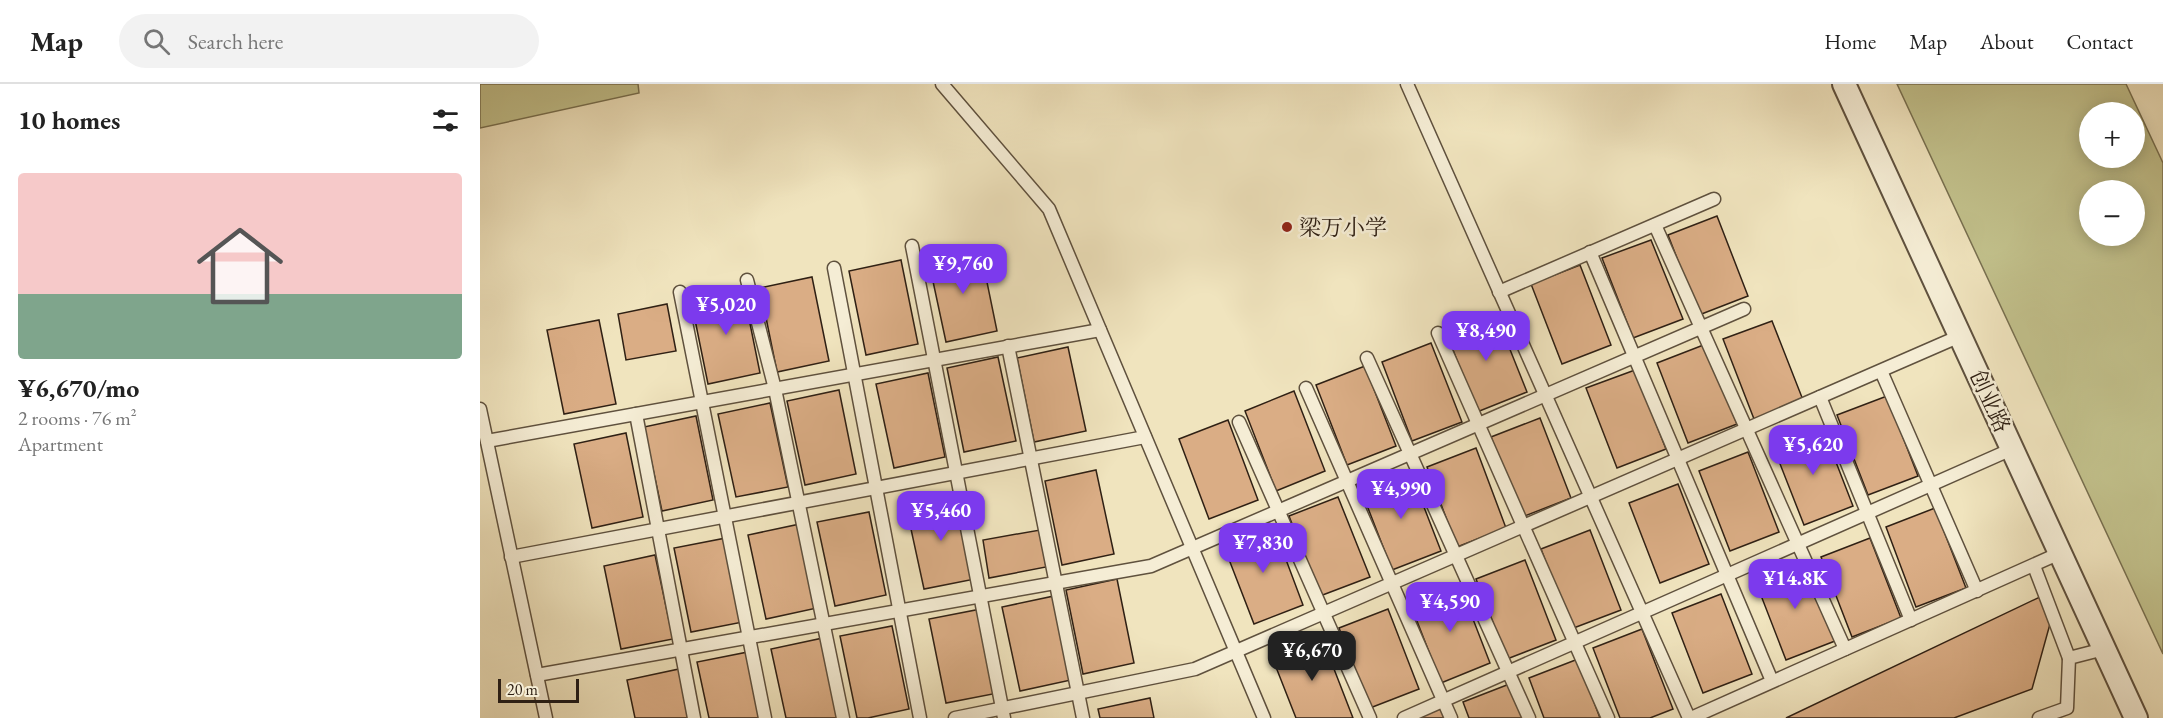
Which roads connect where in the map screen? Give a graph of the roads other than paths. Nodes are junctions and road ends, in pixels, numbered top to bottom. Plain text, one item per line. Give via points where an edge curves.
1 (942, 84) edge
2 (1407, 84) edge
3 (1844, 84) edge
4 (1714, 199) dead end
5 (1655, 225) junction
6 (912, 246) dead end
7 (1590, 252) junction
8 (834, 268) dead end
9 (747, 280) dead end
10 (680, 292) dead end
11 (1499, 292) junction
12 (1744, 309) dead end
13 (1701, 328) junction
14 (1100, 330) junction
15 (1438, 333) dead end
16 (1960, 336) junction
17 (1008, 346) junction
18 (1634, 357) junction
19 (1368, 358) dead end
20 (934, 360) junction
21 (1881, 371) junction
22 (854, 374) junction
23 (1306, 388) dead end
24 (775, 389) junction
25 (1545, 395) junction
26 (1820, 397) junction
27 (702, 402) junction
28 (480, 409) edge
29 (636, 414) junction
30 (1239, 422) dead end
31 (1478, 424) junction
32 (1747, 429) junction
33 (1145, 437) junction
34 (487, 441) junction
35 (2012, 449) junction
36 (1410, 454) junction
37 (1031, 459) junction
38 (1678, 459) junction
39 (956, 472) junction
40 (1347, 481) junction
41 (1931, 485) junction
42 (876, 488) junction
43 (1591, 497) junction
44 (800, 502) junction
45 (1278, 511) junction
46 (1867, 513) junction
47 (725, 516) junction
48 (1523, 526) junction
49 (658, 529) junction
50 (1798, 543) junction
51 (1192, 548) junction
52 (2060, 553) junction
53 (1456, 555) junction
54 (512, 557) junction
55 (2034, 566) junction
56 (1727, 575) junction
57 (1056, 583) junction
58 (1392, 583) junction
59 (1977, 591) junction
60 (981, 596) junction
61 (900, 611) junction
62 (1324, 613) junction
63 (1642, 613) junction
64 (1911, 620) junction
65 (824, 624) junction
66 (749, 638) junction
67 (1575, 643) junction
68 (1845, 649) junction
69 (2104, 649) junction
70 (681, 650) junction
71 (1236, 651) junction
72 (2068, 658) junction
73 (1509, 672) junction
74 (537, 675) junction
75 (1772, 681) junction
76 (1078, 693) junction
77 (1444, 701) junction
78 (1003, 713) edge
79 (546, 718) edge
80 (694, 718) edge
81 (765, 718) edge
82 (843, 718) edge
83 (920, 718) edge
84 (956, 718) edge
85 (1083, 718) edge
86 (1264, 718) edge
87 (1370, 718) edge
88 (1404, 718) edge
89 (1451, 718) edge
90 (1529, 718) edge
91 (1608, 718) edge
92 (1690, 718) edge
93 (2039, 718) edge
94 (2136, 718) edge

1 - 14 lane via 1049,209
2 - 11 lane
3 - 16 street, 创业路
4 - 5 lane
5 - 7 lane
5 - 13 lane
6 - 20 lane
7 - 11 lane
7 - 18 lane
8 - 22 lane
9 - 24 lane
10 - 27 lane
11 - 25 lane
12 - 13 lane
13 - 18 lane
13 - 32 lane
14 - 17 lane
14 - 33 lane
15 - 31 lane
16 - 21 lane
16 - 35 street, 创业路
17 - 20 lane
17 - 37 lane
18 - 25 lane
18 - 38 lane
19 - 36 lane
20 - 22 lane
20 - 39 lane
21 - 26 lane
21 - 41 lane
22 - 24 lane
22 - 42 lane
23 - 40 lane
24 - 27 lane
24 - 44 lane
25 - 31 lane
25 - 43 lane
26 - 32 lane
26 - 46 lane
27 - 29 lane
27 - 47 lane
28 - 34 lane
29 - 34 lane
29 - 49 lane
30 - 45 lane
31 - 36 lane
31 - 48 lane
32 - 38 lane
32 - 50 lane
33 - 37 lane
33 - 51 lane
34 - 54 lane
35 - 41 lane
35 - 52 street, 创业路
36 - 40 lane
36 - 53 lane
37 - 39 lane
37 - 57 lane
38 - 43 lane
38 - 56 lane
39 - 42 lane
39 - 60 lane
40 - 45 lane
40 - 58 lane
41 - 46 lane
41 - 59 lane
42 - 44 lane
42 - 61 lane
43 - 48 lane
43 - 63 lane
44 - 47 lane
44 - 65 lane
45 - 51 lane
45 - 62 lane
46 - 50 lane
46 - 64 lane
47 - 49 lane
47 - 66 lane
48 - 53 lane
48 - 67 lane
49 - 54 lane
49 - 70 lane
50 - 56 lane
50 - 68 lane
51 - 57 lane via 1151,566
51 - 71 lane
52 - 55 lane
52 - 69 street, 创业路
53 - 58 lane
53 - 73 lane
54 - 74 lane
55 - 59 lane
55 - 72 lane
56 - 63 lane
56 - 75 lane
57 - 60 lane
57 - 76 lane
58 - 62 lane
58 - 77 lane
59 - 64 lane
60 - 61 lane
60 - 78 lane
61 - 65 lane
61 - 83 lane
62 - 71 lane
62 - 87 lane
63 - 67 lane
63 - 92 lane
64 - 68 lane
65 - 66 lane
65 - 82 lane
66 - 70 lane
66 - 81 lane
67 - 73 lane
67 - 91 lane
68 - 75 lane
69 - 72 lane
69 - 94 street, 创业路
70 - 74 lane
70 - 80 lane
71 - 76 lane via 1195,669
71 - 86 lane
72 - 93 lane via 2067,708
73 - 77 lane
73 - 90 lane
74 - 79 lane
75 - 92 lane
76 - 78 lane
76 - 85 lane
77 - 88 lane
77 - 89 lane
78 - 84 lane

